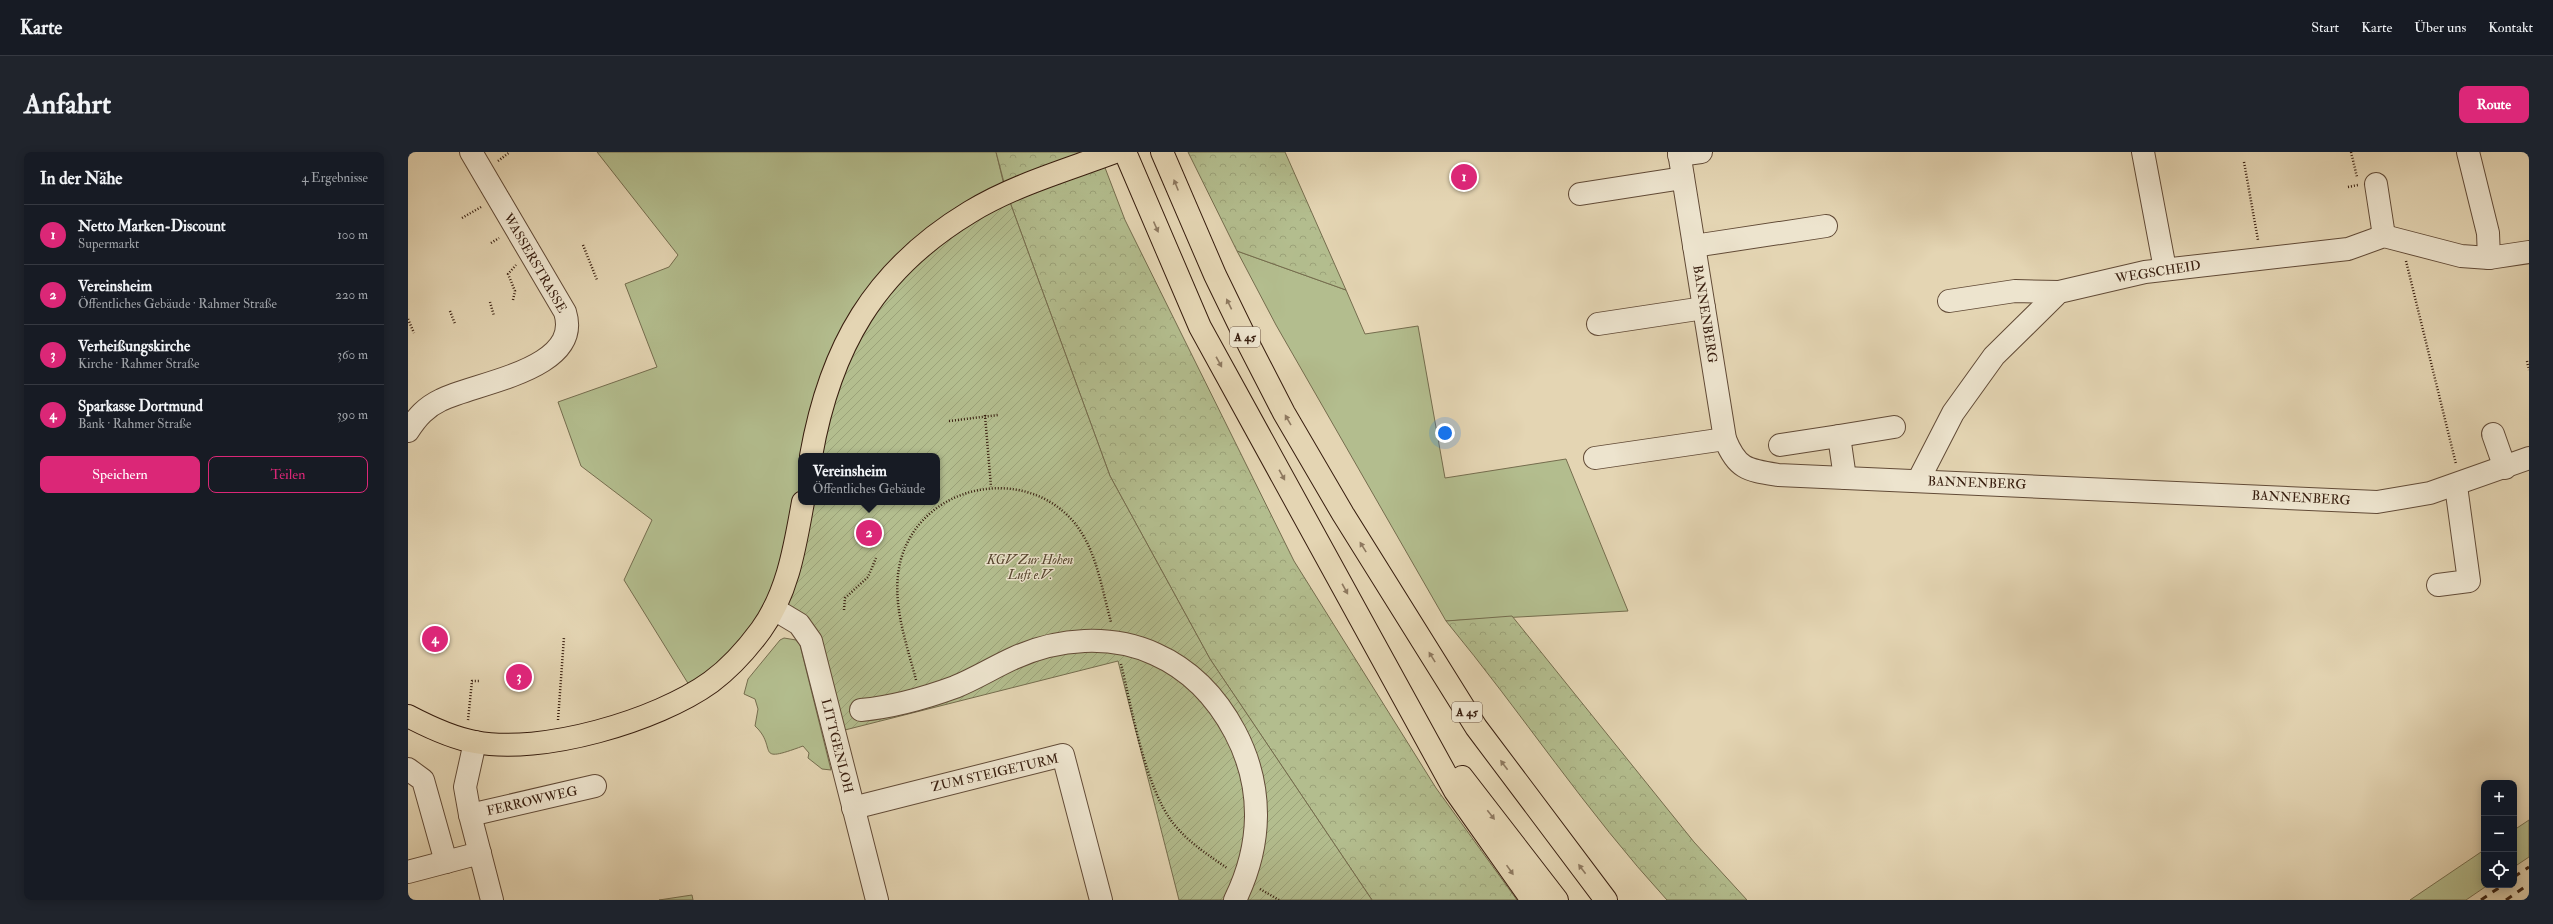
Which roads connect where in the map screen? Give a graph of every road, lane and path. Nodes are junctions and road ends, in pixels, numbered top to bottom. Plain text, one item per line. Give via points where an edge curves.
1 (471, 152) edge
2 (510, 152) edge
3 (1115, 152) edge
4 (1125, 152) edge
5 (1162, 152) edge
6 (1701, 152) edge
7 (2143, 152) edge
8 (2468, 152) edge
9 (1679, 154) edge
10 (495, 162) dead end
11 (2244, 162) dead end
12 (1683, 178) junction
13 (2367, 184) joint
14 (2348, 187) dead end
15 (1580, 194) dead end
16 (481, 207) dead end
17 (462, 218) dead end
18 (1826, 226) dead end
19 (2393, 238) junction
20 (498, 239) dead end
21 (491, 243) dead end
22 (583, 245) dead end
23 (1694, 246) junction
24 (2529, 252) edge
25 (2261, 258) junction
26 (2489, 258) junction
27 (515, 266) dead end
28 (2165, 269) junction
29 (597, 280) dead end
30 (2059, 292) junction
31 (513, 300) dead end
32 (1949, 301) dead end
33 (490, 302) dead end
34 (1704, 308) junction
35 (450, 311) dead end
36 (494, 316) dead end
37 (408, 319) edge
38 (455, 324) dead end
39 (1598, 324) dead end
40 (414, 333) dead end
41 (2526, 361) dead end
42 (2529, 370) edge
43 (985, 415) junction
44 (998, 415) dead end
45 (949, 421) dead end
46 (1894, 427) dead end
47 (408, 431) edge
48 (2493, 434) dead end
49 (1839, 436) junction
50 (1725, 439) junction
51 (1780, 445) dead end
52 (812, 453) edge
53 (1595, 458) dead end
54 (2529, 458) edge
55 (2505, 468) junction
56 (1844, 478) junction
57 (1918, 481) junction
58 (2458, 485) junction
59 (991, 487) dead end
60 (802, 505) edge
61 (876, 558) dead end
62 (2438, 585) dead end
63 (774, 608) junction
64 (844, 610) dead end
65 (564, 636) dead end
66 (479, 681) dead end
67 (861, 710) dead end
68 (408, 716) edge
69 (1416, 718) junction
70 (468, 720) dead end
71 (558, 725) dead end
72 (475, 742) junction
73 (408, 769) edge
74 (595, 786) dead end
75 (853, 808) junction
76 (470, 815) junction
77 (480, 853) junction
78 (446, 862) junction
79 (408, 872) edge
80 (492, 900) edge
81 (878, 900) edge
82 (1101, 900) edge
83 (1235, 900) edge
84 (1532, 900) edge
85 (1558, 900) edge
86 (1606, 900) edge

1 - 47 street, WASSERSTRASSE via 564,312 567,320 564,341 554,354 539,365 442,399 417,418
2 - 10 path
3 - 52 main road via 971,211 910,256 882,287 840,352 824,393
4 -> 69 main road, A 45 via 1200,328
86 -> 5 main road, A 45 via 1476,727 1339,507 1248,345
6 - 9 street
7 - 28 street
8 - 26 street via 2488,234
9 - 12 street, BANNENBERG
11 - 25 path
12 - 15 street
12 - 23 street, BANNENBERG
13 - 14 path
13 - 19 street
16 - 17 path
18 - 23 street
19 - 25 street, WEGSCHEID via 2348,249
19 - 26 street via 2461,256
19 - 58 path
20 - 21 path
22 - 29 path
23 - 34 street, BANNENBERG
24 - 26 street
25 - 28 street, WEGSCHEID
27 - 31 path via 508,274 515,291
28 - 30 street, WEGSCHEID
30 - 32 street, WEGSCHEID via 2015,291
30 - 57 street via 1994,356 1953,413
33 - 36 path
34 - 39 street
34 - 50 street, BANNENBERG
35 - 38 path
37 - 40 path
41 - 42 path
43 - 44 path
43 - 45 path
43 - 59 path
46 - 49 street
48 - 55 street
49 - 51 street
49 - 56 street
50 - 53 street
50 - 56 street, BANNENBERG via 1733,458 1757,472
54 - 55 street, BANNENBERG
55 - 58 street, BANNENBERG
56 - 57 street, BANNENBERG
57 - 58 street, BANNENBERG via 2377,502 2396,501
58 - 62 street via 2469,580
60 - 63 main road via 788,572
61 - 64 path via 868,577 845,598
63 - 72 main road via 762,629 731,665 694,693 668,706 561,741 518,746
63 - 75 street, LITTGENLOH via 799,624 811,641
65 - 71 path
66 - 70 path via 472,681
67 - 83 street via 920,698 956,687 1015,657 1066,643 1116,642 1146,650 1174,663 1200,682 1245,751 1252,772 1256,834 1251,861
68 - 72 main road via 438,730
69 -> 84 main road via 1455,791
69 -> 85 main road, A 45
72 - 76 street via 466,782
73 - 78 street via 423,780
74 - 76 street, FERROWWEG
75 - 81 street, LITTGENLOH
75 - 82 street, ZUM STEIGETURM via 1064,755
76 - 77 street
77 - 78 street
77 - 80 street
78 - 79 street

